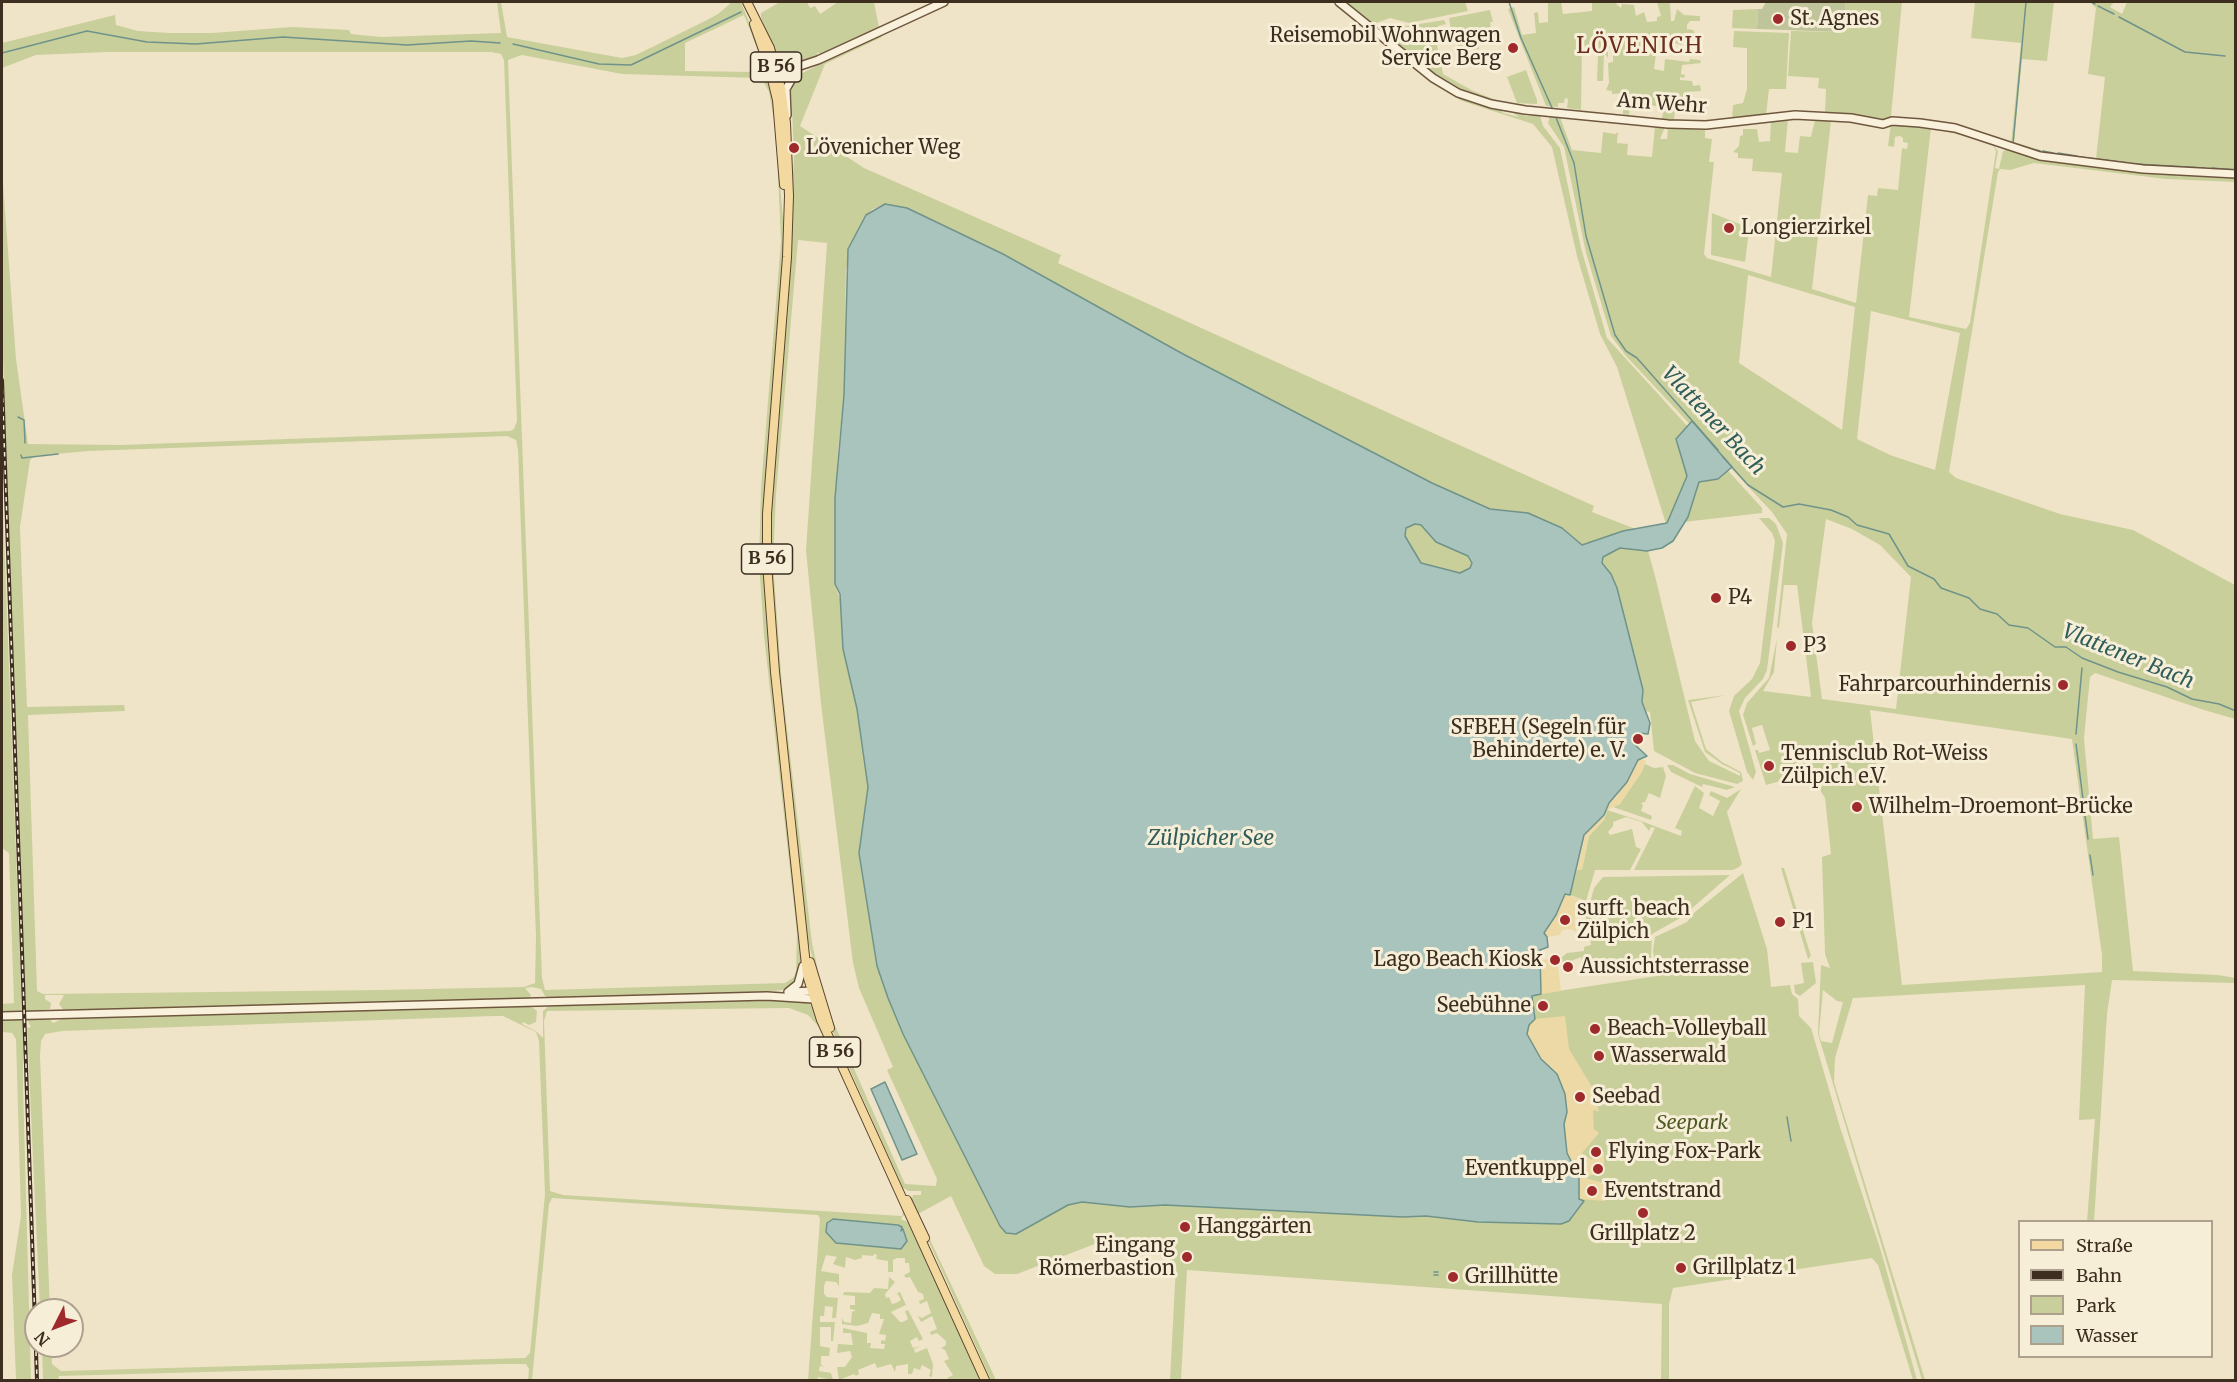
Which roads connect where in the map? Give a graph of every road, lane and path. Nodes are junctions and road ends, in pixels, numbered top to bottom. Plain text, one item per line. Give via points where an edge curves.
1 (745, 2) edge
2 (944, 2) edge
3 (1339, 2) edge
4 (818, 60) junction
5 (773, 70) junction
6 (794, 75) junction
7 (776, 81) junction
8 (786, 123) junction
9 (2235, 174) edge
10 (787, 222) junction
11 (799, 896) junction
12 (802, 937) junction
13 (788, 992) junction
14 (815, 994) junction
15 (767, 996) junction
16 (2, 1016) edge
17 (987, 1380) edge

1 - 5 main road, B 56
2 - 4 street
3 - 9 street, Am Wehr via 1433,78 1458,93 1491,104 1702,125 1796,115 1883,124 1892,121 1951,127 2040,156 2125,168
4 - 5 street
4 - 6 street
5 - 7 main road, B 56
6 - 7 street
6 - 8 street via 786,89
7 - 8 main road, B 56
7 - 10 main road, B 56
8 - 10 main road, B 56
10 - 11 main road, B 56 via 767,563
11 - 12 main road, B 56
11 - 14 main road, B 56
12 - 13 street, B 56 via 803,972 798,984
12 - 14 main road, B 56
13 - 14 street
13 - 15 street
14 - 15 street
14 - 17 main road, B 56 via 837,1058 913,1212
15 - 16 street

